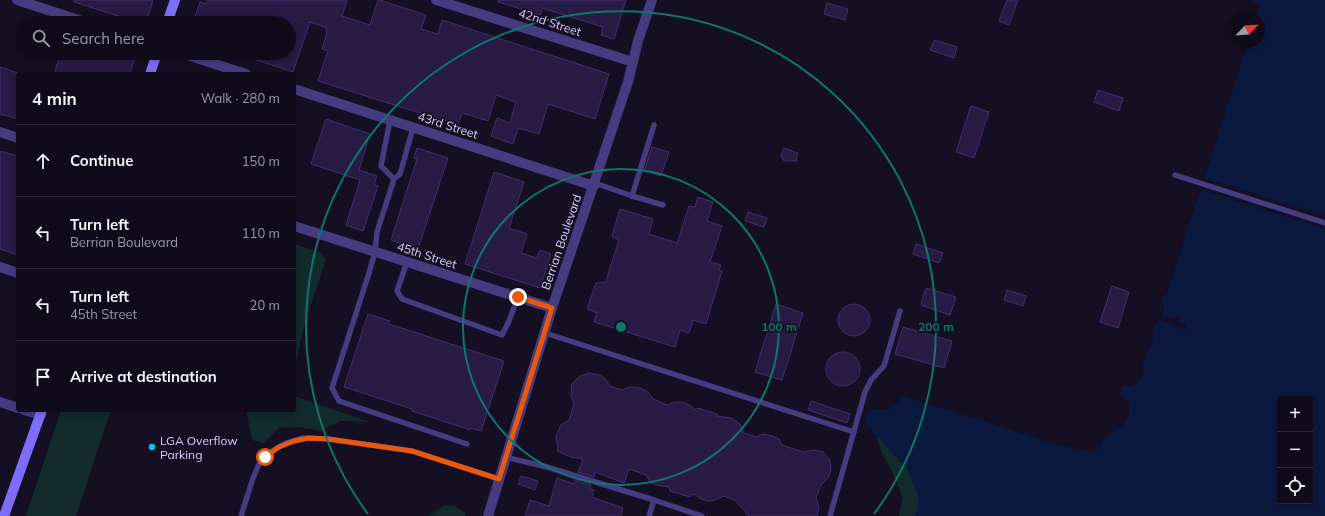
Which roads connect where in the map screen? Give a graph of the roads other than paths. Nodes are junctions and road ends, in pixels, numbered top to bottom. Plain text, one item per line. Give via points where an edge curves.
1 (17, 0) edge
2 (174, 0) edge
3 (436, 0) edge
4 (652, 0) edge
5 (66, 16) edge
6 (169, 16) edge
7 (155, 60) edge
8 (203, 60) edge
9 (633, 62) junction
10 (151, 72) edge
11 (240, 72) edge
12 (296, 90) edge
13 (390, 120) junction
14 (654, 125) dead end
15 (413, 128) junction
16 (0, 132) edge
17 (16, 137) edge
18 (1175, 175) dead end
19 (394, 179) junction
20 (594, 185) junction
21 (632, 196) junction
22 (663, 205) dead end
23 (1325, 223) edge
24 (296, 227) edge
25 (375, 252) junction
26 (407, 262) junction
27 (0, 267) edge
28 (16, 272) edge
29 (518, 297) junction
30 (552, 308) junction
31 (900, 311) dead end
32 (545, 333) junction
33 (0, 402) edge
34 (16, 407) edge
35 (42, 413) edge
36 (854, 432) junction
37 (467, 444) dead end
38 (505, 457) junction
39 (499, 479) junction
40 (654, 500) junction
41 (4, 516) edge
42 (241, 516) edge
43 (488, 516) edge
44 (649, 516) edge
45 (702, 516) edge
46 (830, 516) edge

1 - 5 street
2 - 6 street
3 - 9 street, 42nd Street
4 - 9 street, Berrian Boulevard
7 - 10 street
8 - 11 street
9 - 20 street, Berrian Boulevard
12 - 13 street, 43rd Street
13 - 15 street, 43rd Street
13 - 19 lane via 381,166
14 - 21 lane
15 - 19 lane via 400,174
15 - 20 street, 43rd Street
16 - 17 street
18 - 23 lane
19 - 25 lane via 377,232
20 - 21 lane
20 - 30 street, Berrian Boulevard
21 - 22 lane
24 - 25 street, 45th Street
25 - 26 street, 45th Street
25 - 37 lane via 332,388 339,401
26 - 29 street, 45th Street
26 - 29 lane via 397,291 402,299 502,335
27 - 28 street
29 - 30 street, 45th Street
30 - 32 street, Berrian Boulevard
31 - 36 lane via 884,366 871,380 865,392
32 - 36 lane
32 - 38 street, Berrian Boulevard
33 - 34 street
35 - 41 street
36 - 46 lane
38 - 39 street, Berrian Boulevard
38 - 40 lane via 547,467
39 - 42 lane via 412,451 328,439 302,438 272,451 259,464
39 - 43 street, Berrian Boulevard
40 - 44 lane
40 - 45 lane

